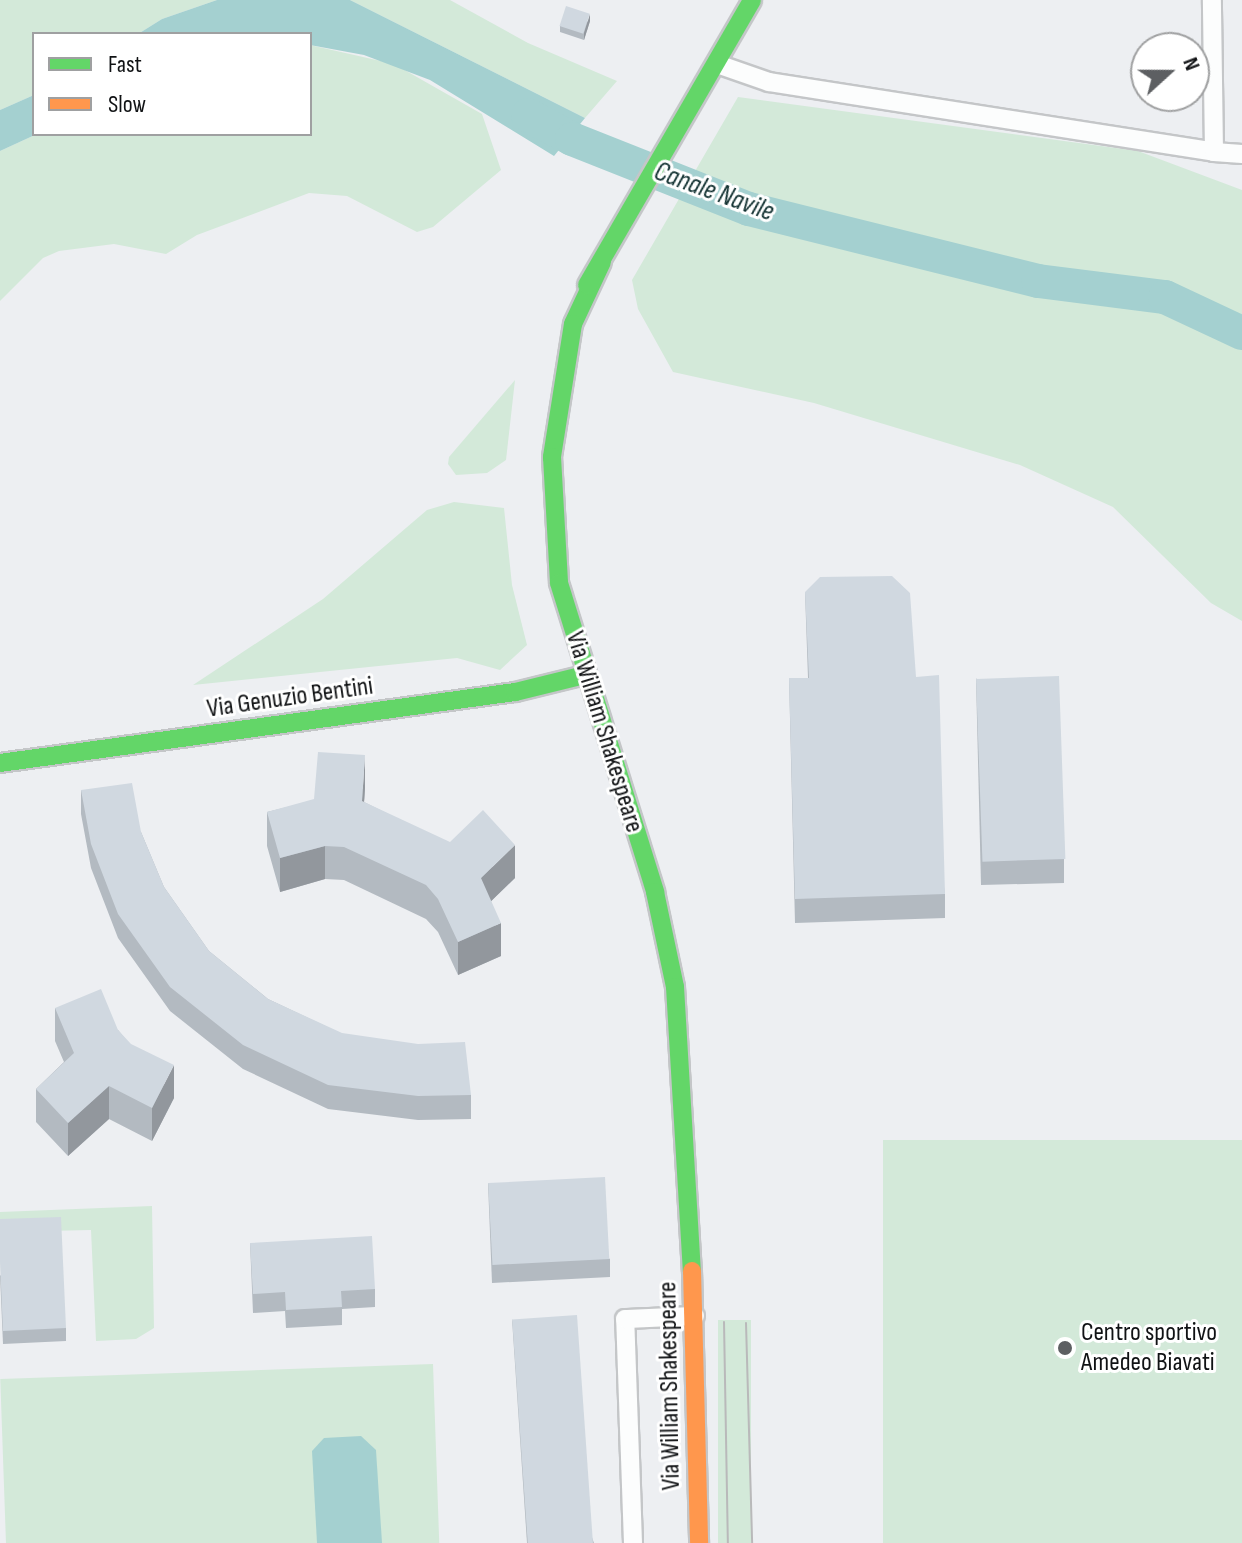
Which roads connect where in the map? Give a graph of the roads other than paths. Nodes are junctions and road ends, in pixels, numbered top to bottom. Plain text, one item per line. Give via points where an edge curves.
1 (752, 0) edge
2 (1212, 0) edge
3 (712, 72) junction
4 (1214, 152) junction
5 (1242, 154) edge
6 (602, 262) junction
7 (548, 347) dead end
8 (550, 656) dead end
9 (585, 675) junction
10 (560, 691) junction
11 (0, 763) edge
12 (655, 996) dead end
13 (683, 1085) junction
14 (695, 1316) junction
15 (633, 1543) edge
16 (699, 1543) edge

1 - 3 main road
2 - 4 lane
3 - 4 lane
3 - 6 main road, Via William Shakespeare
4 - 5 lane
6 - 7 main road, Via William Shakespeare
6 - 9 main road, Via William Shakespeare via 573,324 552,457 559,583
8 - 10 main road, Via William Shakespeare
9 - 10 main road, Via Genuzio Bentini
9 - 13 main road, Via William Shakespeare via 655,892 675,987
10 - 11 main road, Via Genuzio Bentini
12 - 13 main road, Via William Shakespeare
13 - 14 main road, Via William Shakespeare
14 - 15 lane via 625,1319
14 - 16 main road, Via William Shakespeare

